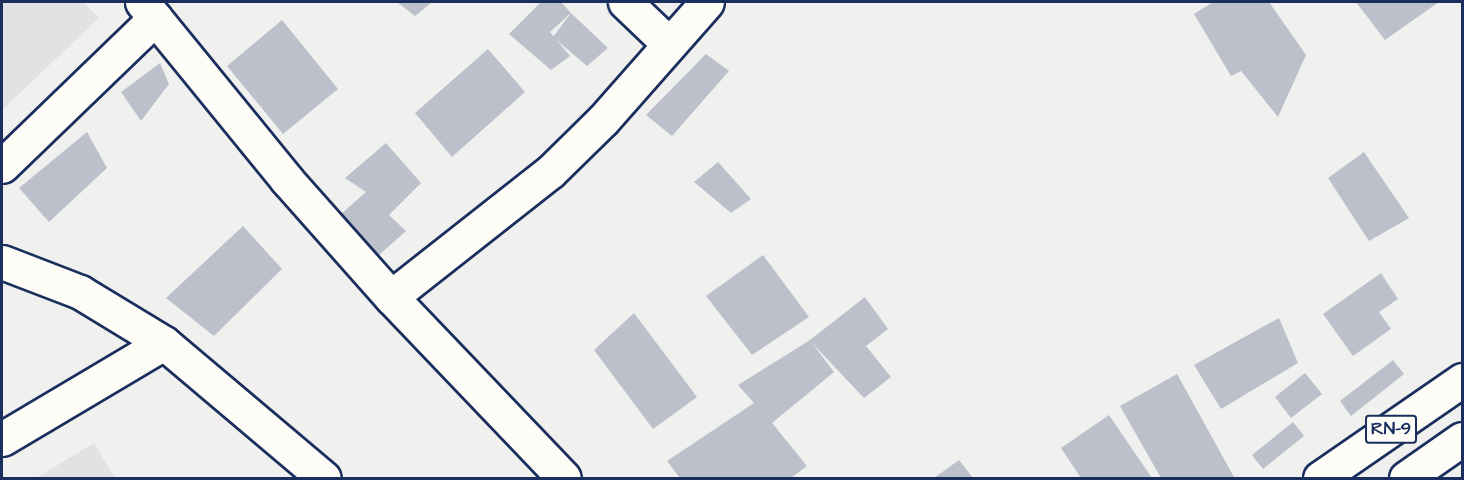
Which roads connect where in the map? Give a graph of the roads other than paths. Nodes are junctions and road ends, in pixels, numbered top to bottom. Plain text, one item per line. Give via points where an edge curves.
1 (625, 2) edge
2 (707, 2) edge
3 (148, 10) edge
4 (669, 44) junction
5 (2, 166) edge
6 (2, 262) edge
7 (391, 297) junction
8 (164, 343) junction
9 (1462, 380) edge
10 (2, 438) edge
11 (1462, 440) edge
12 (324, 478) edge
13 (564, 478) edge
14 (1320, 478) edge
15 (1406, 478) edge

1 - 4 street
2 - 4 street
3 - 5 street
3 - 7 street via 287,180
4 - 7 street via 603,120 550,172
6 - 8 street via 80,292
7 - 13 street
8 - 10 street
8 - 12 street
9 - 14 street, RN-9
11 - 15 street, RN-9

